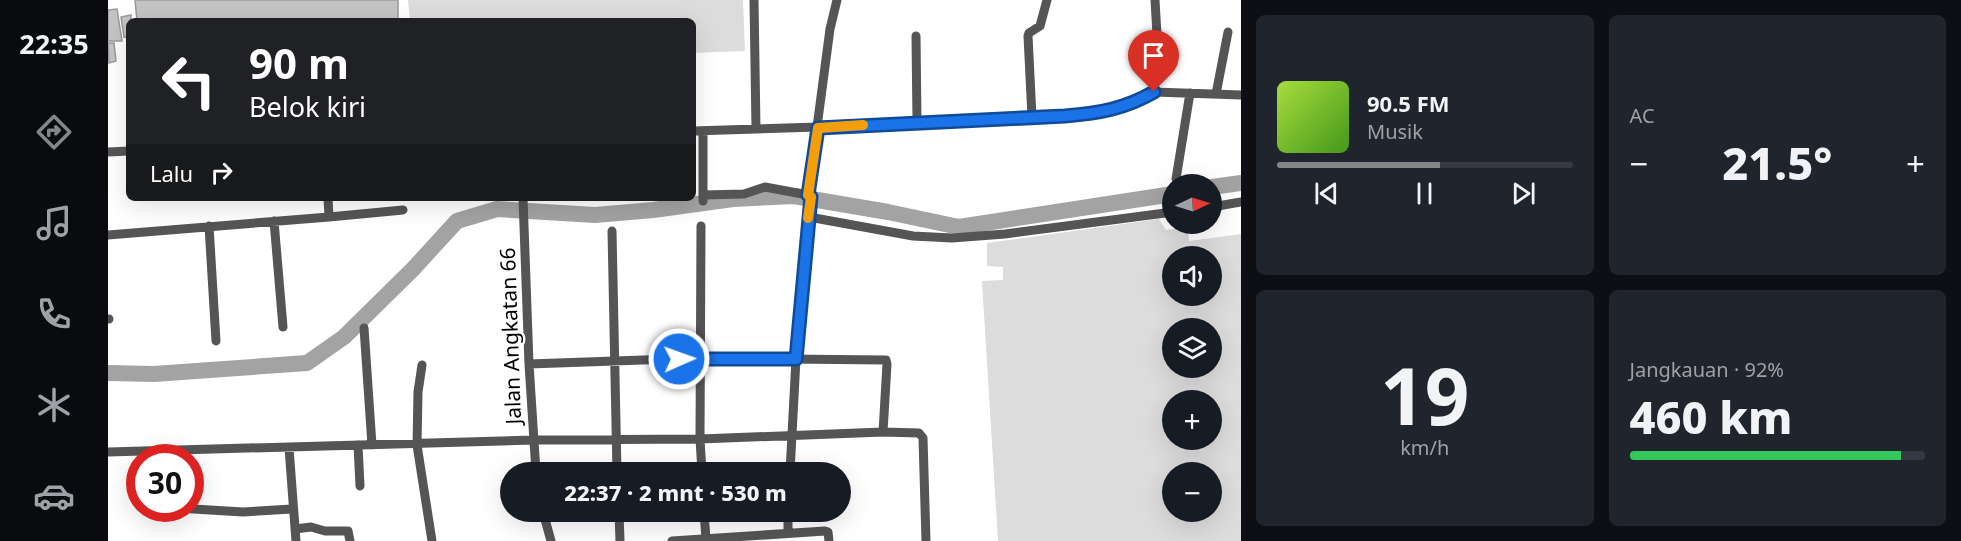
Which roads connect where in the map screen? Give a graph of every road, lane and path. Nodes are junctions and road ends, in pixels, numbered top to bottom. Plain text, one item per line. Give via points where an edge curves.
1 (754, 0) edge
2 (1047, 0) edge
3 (1155, 0) edge
4 (836, 4) edge
5 (1228, 32) dead end
6 (916, 36) dead end
7 (1154, 92) junction
8 (1190, 93) junction
9 (1216, 94) junction
10 (1241, 95) edge
11 (1032, 117) junction
12 (917, 122) junction
13 (818, 128) junction
14 (756, 129) junction
15 (698, 131) edge
16 (126, 151) edge
17 (108, 152) edge
18 (1177, 174) edge
19 (809, 196) junction
20 (328, 201) edge
21 (524, 202) edge
22 (1241, 202) edge
23 (1222, 205) edge
24 (403, 210) dead end
25 (1162, 213) edge
26 (809, 216) junction
27 (329, 217) junction
28 (274, 221) junction
29 (209, 226) junction
30 (701, 226) dead end
31 (612, 231) dead end
32 (108, 235) edge
33 (282, 327) dead end
34 (364, 328) dead end
35 (216, 340) dead end
36 (700, 358) junction
37 (796, 359) junction
38 (615, 361) junction
39 (529, 363) junction
40 (422, 365) dead end
41 (883, 432) junction
42 (791, 435) junction
43 (700, 439) junction
44 (533, 441) junction
45 (616, 441) junction
46 (358, 445) junction
47 (372, 445) junction
48 (417, 445) junction
49 (289, 448) junction
50 (108, 452) edge
51 (126, 453) edge
52 (204, 453) edge
53 (535, 462) edge
54 (617, 462) edge
55 (701, 462) edge
56 (790, 462) edge
57 (360, 486) dead end
58 (292, 509) junction
59 (204, 510) edge
60 (545, 522) edge
61 (619, 522) edge
62 (705, 522) edge
63 (789, 522) edge
64 (295, 529) junction
65 (788, 534) junction
66 (706, 539) junction
67 (296, 541) edge
68 (350, 541) edge
69 (422, 541) edge
70 (432, 541) edge
71 (550, 541) edge
72 (620, 541) edge
73 (672, 541) edge
74 (829, 541) edge
75 (926, 541) edge

1 - 14 street
2 - 11 street via 1040,27 1028,36
3 - 7 street via 1158,52
4 - 13 street
5 - 9 street
6 - 12 street
7 - 8 street
7 - 11 street via 1105,112
8 - 9 street
8 - 18 street
9 - 10 street
11 - 12 street
12 - 13 street
13 - 14 street
13 - 19 street
14 - 15 street
15 - 19 street via 703,198 744,194 765,187
16 - 17 street
19 - 26 street
20 - 27 street
21 - 39 street, Jalan Angkatan 66
22 - 23 street
24 - 27 street
25 - 26 street via 952,238 902,234
26 - 37 street
27 - 28 street
28 - 29 street
28 - 33 street
29 - 32 street
29 - 35 street
30 - 36 street
31 - 38 street
34 - 47 street
36 - 37 street
36 - 38 street
36 - 43 street
37 - 41 street via 886,361
37 - 42 street
38 - 39 street
38 - 45 street
39 - 44 street, Jalan Angkatan 66
40 - 48 street
41 - 42 street
41 - 75 street via 923,436
42 - 43 street
42 - 56 street
43 - 45 street
43 - 55 street
44 - 45 street
44 - 48 street
44 - 53 street, Jalan Angkatan 66
45 - 54 street
46 - 47 street
46 - 49 street
46 - 57 street
47 - 48 street
48 - 70 street
49 - 52 street
49 - 58 street
50 - 51 street
58 - 59 street
58 - 64 street
60 - 71 street
61 - 72 street
62 - 66 street
63 - 65 street
64 - 67 street
64 - 68 street via 348,531
65 - 66 street
65 - 74 street via 826,531
66 - 73 street
69 - 70 street

